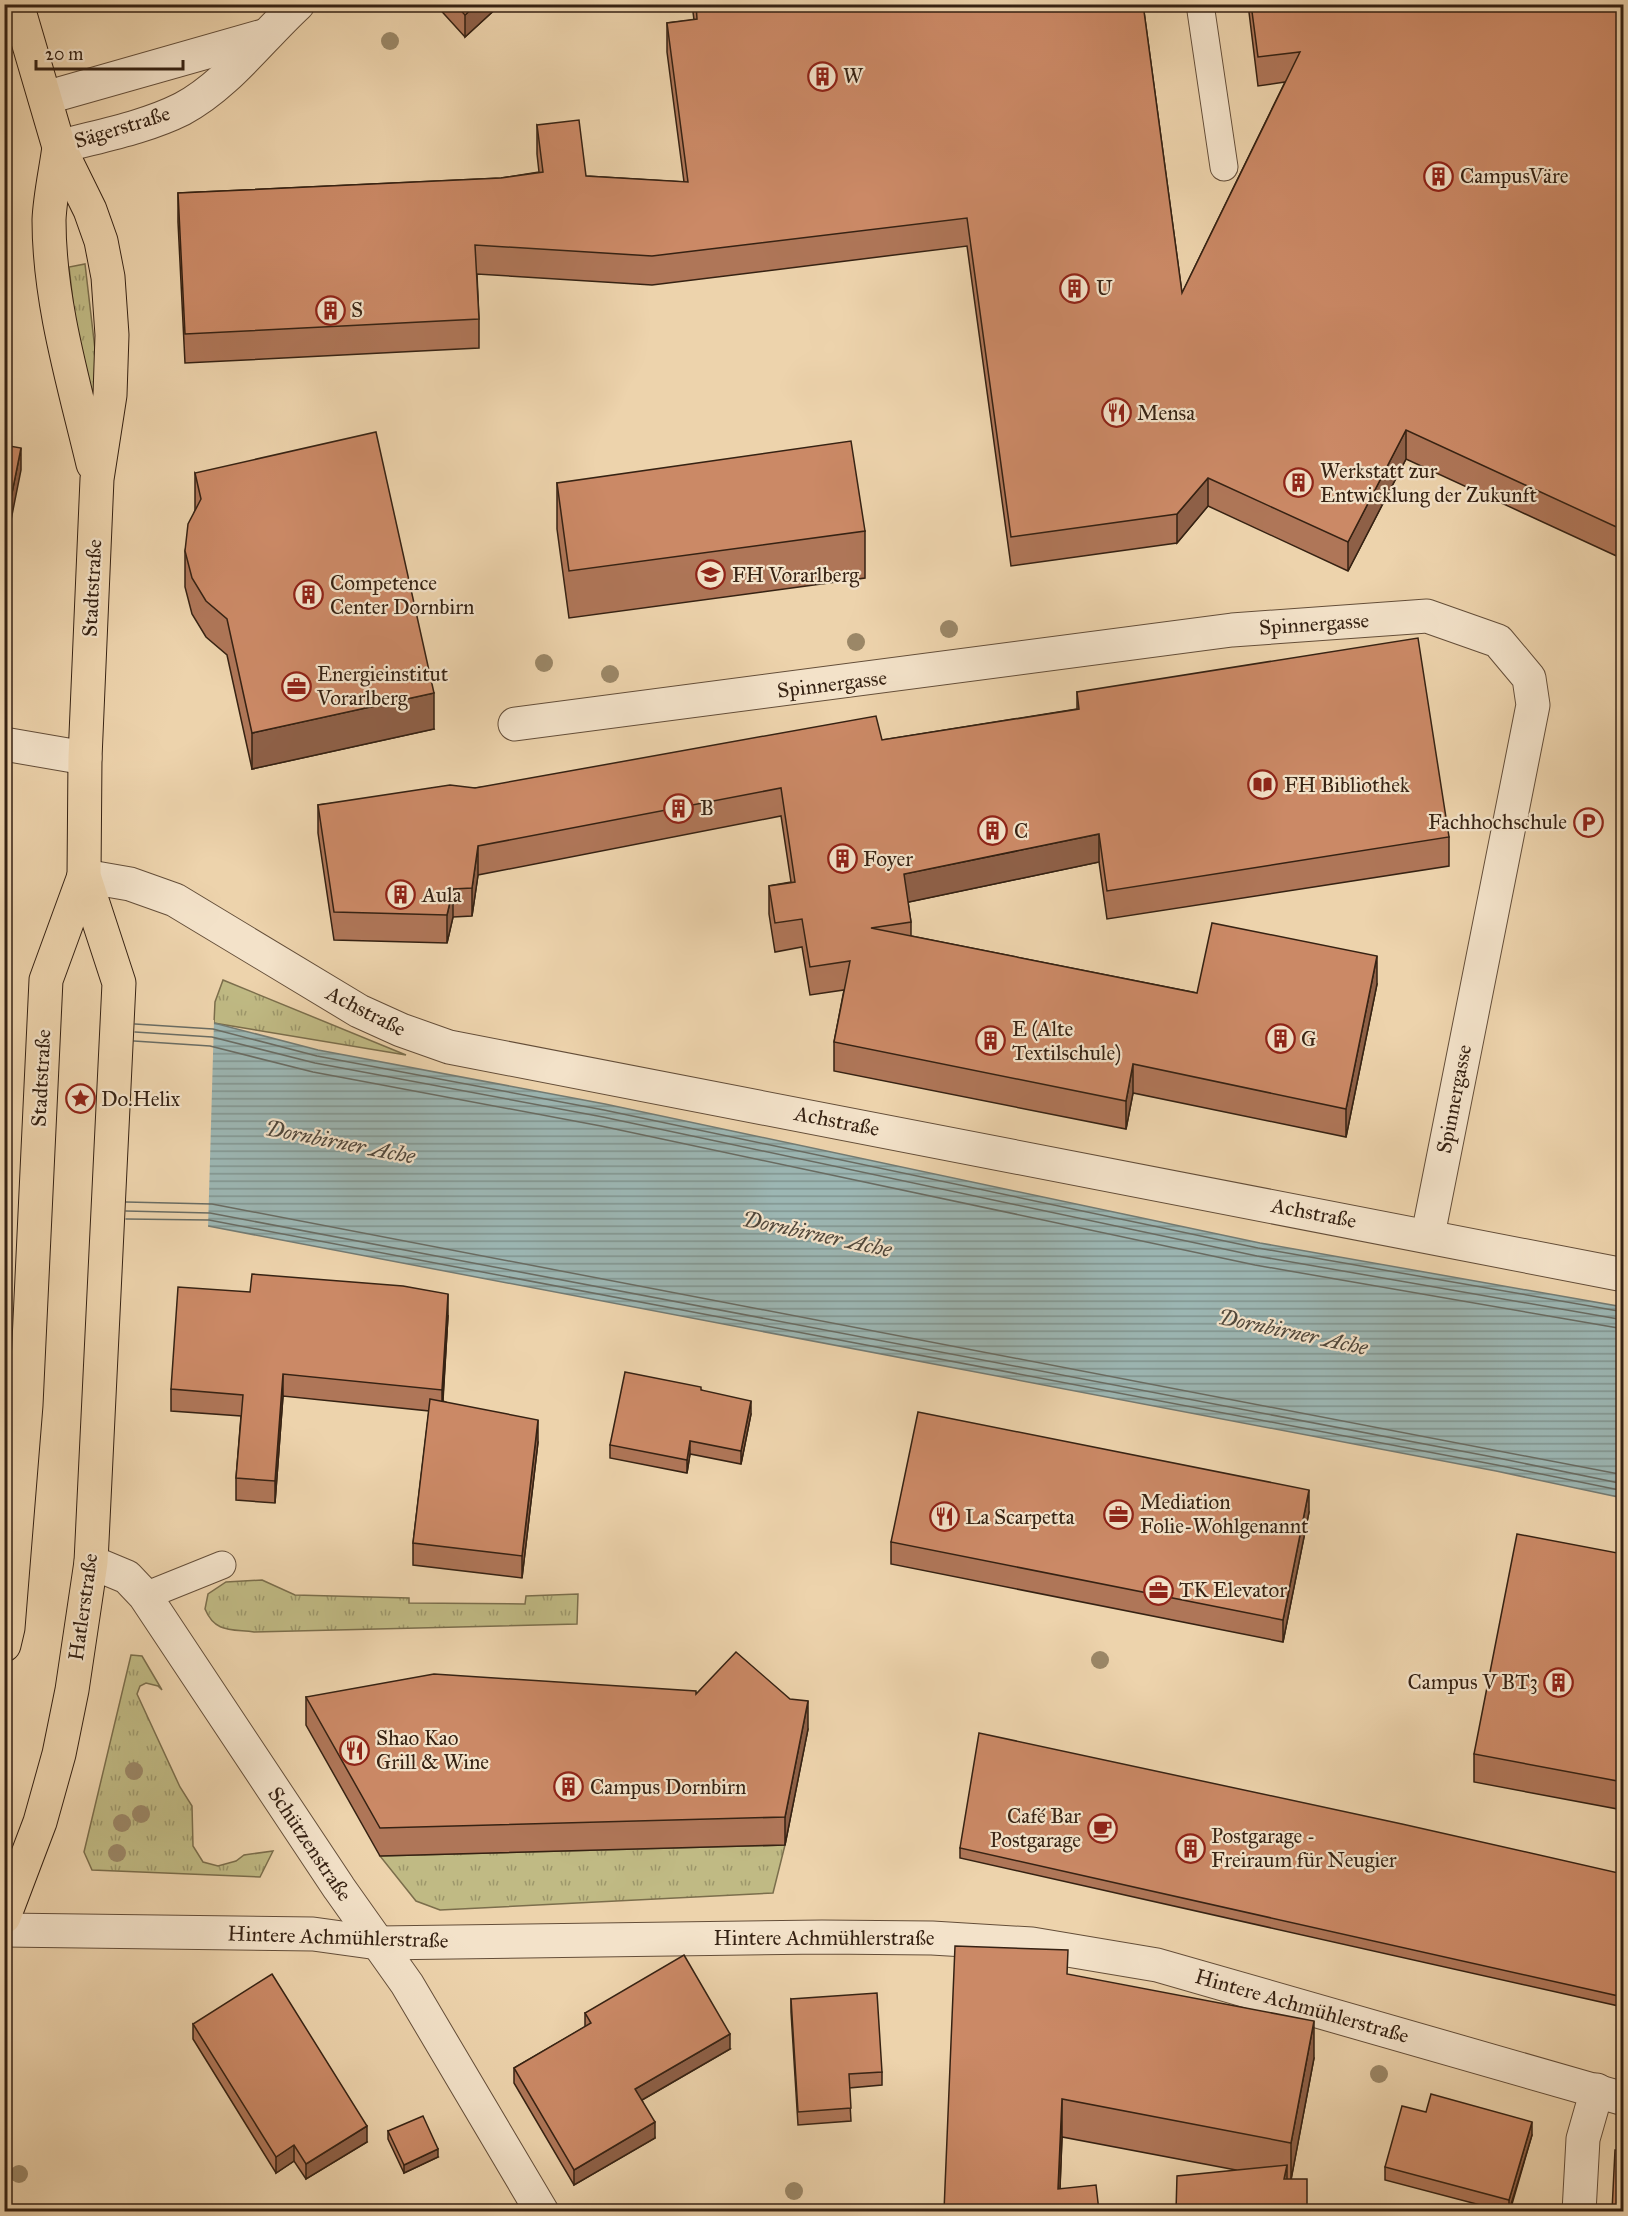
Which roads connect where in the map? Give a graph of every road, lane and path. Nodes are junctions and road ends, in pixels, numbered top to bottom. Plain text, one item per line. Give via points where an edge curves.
1 (17, 4) edge
2 (298, 4) edge
3 (1200, 4) edge
4 (265, 35) junction
5 (45, 98) junction
6 (59, 147) junction
7 (1224, 167) dead end
8 (97, 479) junction
9 (515, 724) dead end
10 (4, 744) edge
11 (85, 758) junction
12 (84, 876) junction
13 (1428, 1235) junction
14 (1623, 1275) edge
15 (103, 1286) joint
16 (91, 1562) junction
17 (222, 1564) dead end
18 (146, 1596) junction
19 (4, 1645) edge
20 (4, 1917) edge
21 (4, 1930) edge
22 (378, 1943) junction
23 (1610, 2095) edge
24 (542, 2211) edge
25 (1579, 2211) edge

1 - 5 main road, Stadtstraße
2 - 4 street, Sägerstraße
3 - 7 lane
4 - 5 street, Sägerstraße
4 - 6 street, Sägerstraße via 207,92 183,108 156,120
5 - 6 main road, Stadtstraße
6 - 8 main road, Stadtstraße via 49,218 56,301
6 - 8 main road, Stadtstraße via 90,210 108,277 112,335 110,394
8 - 11 main road, Stadtstraße
9 - 13 street, Spinnergasse via 1232,630 1427,616 1498,641 1529,678 1533,705
10 - 11 street
11 - 12 main road, Stadtstraße
12 - 13 street, Achstraße via 130,884 175,900 359,1011 449,1047
12 - 15 main road, Stadtstraße via 119,983
12 - 19 main road, Stadtstraße via 46,980 26,1405
13 - 14 street, Achstraße
15 - 16 main road, Hatlerstraße
16 - 18 street, Schützenstraße via 128,1577
16 - 20 main road, Hatlerstraße via 59,1754 40,1822
17 - 18 lane
18 - 22 street, Schützenstraße
21 - 22 street, Hintere Achmühlerstraße via 313,1934
22 - 23 street, Hintere Achmühlerstraße via 822,1937 1032,1944 1157,1965
22 - 24 street, Schützenstraße via 442,2041
23 - 25 street via 1582,2139

